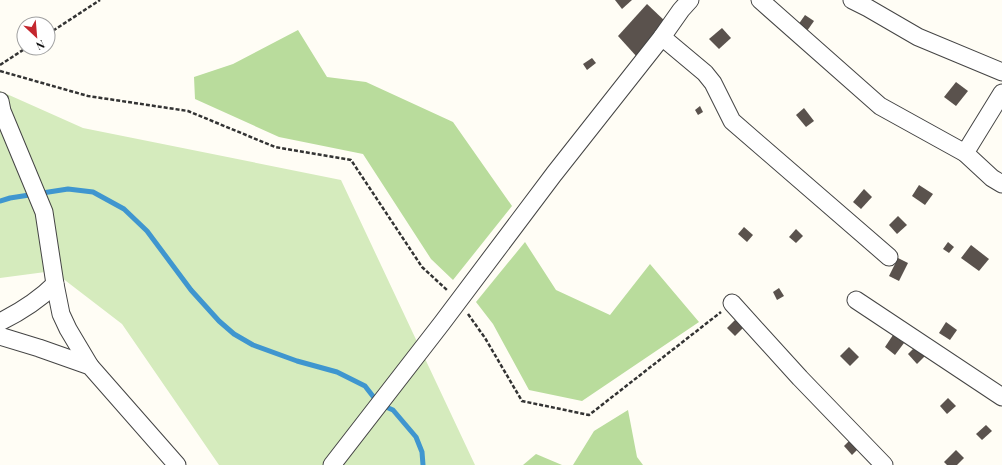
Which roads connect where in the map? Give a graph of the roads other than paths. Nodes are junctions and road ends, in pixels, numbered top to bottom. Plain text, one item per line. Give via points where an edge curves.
1 (690, 0) edge
2 (760, 0) edge
3 (852, 0) edge
4 (662, 37) junction
5 (1002, 72) edge
6 (1002, 93) edge
7 (0, 101) edge
8 (965, 152) junction
9 (1002, 184) edge
10 (888, 257) dead end
11 (55, 284) junction
12 (856, 300) dead end
13 (732, 304) road end
14 (0, 322) edge
15 (0, 336) edge
16 (90, 366) junction
17 (1002, 397) edge
18 (177, 465) edge
19 (332, 465) edge
20 (884, 465) edge

1 - 4 street
2 - 8 street via 880,106
3 - 5 street via 918,36
4 - 10 street via 705,73 713,83 732,121
4 - 19 street
6 - 8 street
7 - 11 street via 44,212
8 - 9 street via 992,178
11 - 14 street via 27,307
11 - 16 street via 68,329
12 - 17 street
13 - 20 street
15 - 16 street
16 - 18 street

